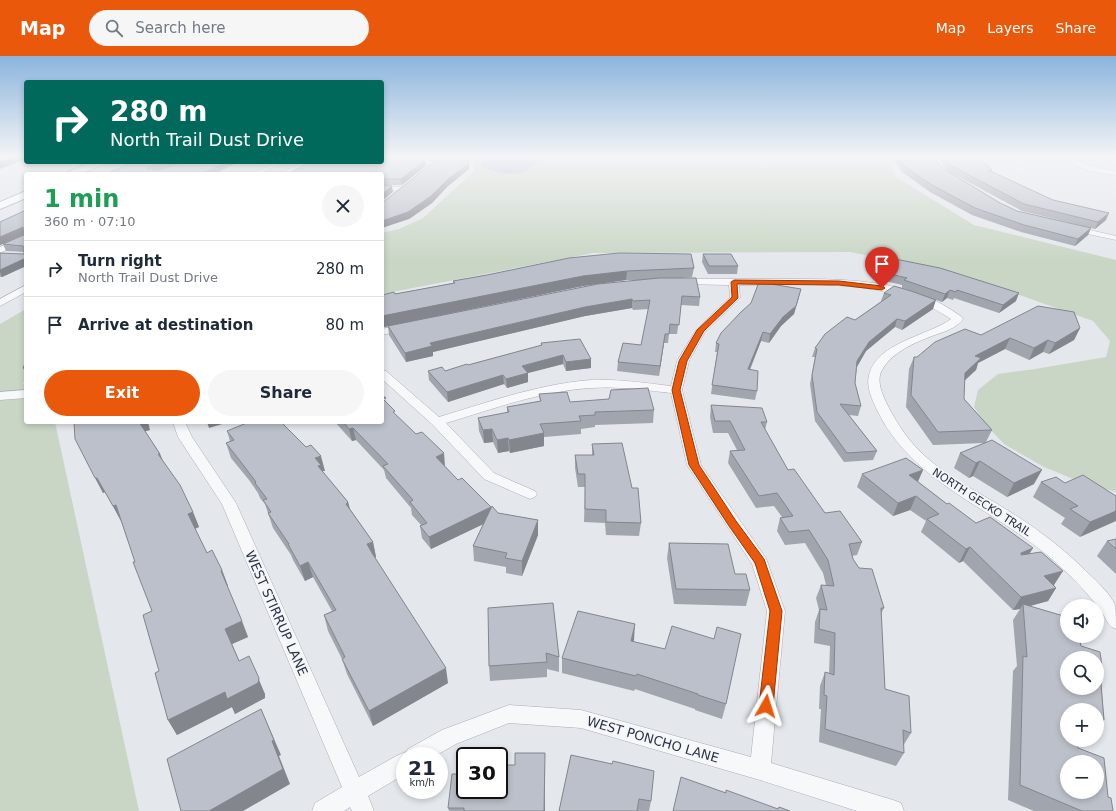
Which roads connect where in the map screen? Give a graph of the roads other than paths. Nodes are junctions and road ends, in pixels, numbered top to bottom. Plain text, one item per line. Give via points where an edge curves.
1 (401, 191) edge
2 (24, 195) edge
3 (393, 198) edge
4 (0, 206) edge
5 (1065, 226) edge
6 (24, 238) edge
7 (1116, 238) edge
8 (2, 254) edge
9 (670, 282) edge
10 (734, 282) junction
11 (24, 289) edge
12 (0, 303) edge
13 (412, 326) edge
14 (384, 332) edge
15 (384, 375) edge
16 (676, 390) junction
17 (24, 394) edge
18 (0, 396) edge
19 (438, 422) junction
20 (180, 424) edge
21 (530, 494) dead end
22 (1116, 622) edge
23 (431, 747) edge
24 (396, 767) edge
25 (760, 770) junction
26 (355, 791) junction
27 (323, 811) edge
28 (363, 811) edge
29 (893, 811) edge

1 - 3 street
2 - 4 main road
5 - 7 street
6 - 8 street
9 - 10 street
10 - 16 street via 735,298 701,330 683,361
10 - 22 street, NORTH GECKO TRAIL via 832,282 867,285 897,291 946,309 958,320 950,326 902,345 886,356 876,371 874,385 888,419 899,439 921,461 964,493 1021,526 1073,568 1111,612
11 - 12 street
13 - 14 street
15 - 19 street
16 - 19 street via 593,384 564,387 536,392
16 - 25 street via 694,465 760,562 776,611
17 - 18 street
19 - 21 street via 489,476
20 - 26 street, WEST STIRRUP LANE via 185,437 229,503
23 - 25 street, WEST PONCHO LANE via 448,737 509,714 581,719
24 - 26 street
25 - 29 street, WEST PONCHO LANE
26 - 27 street
26 - 28 street, WEST STIRRUP LANE

